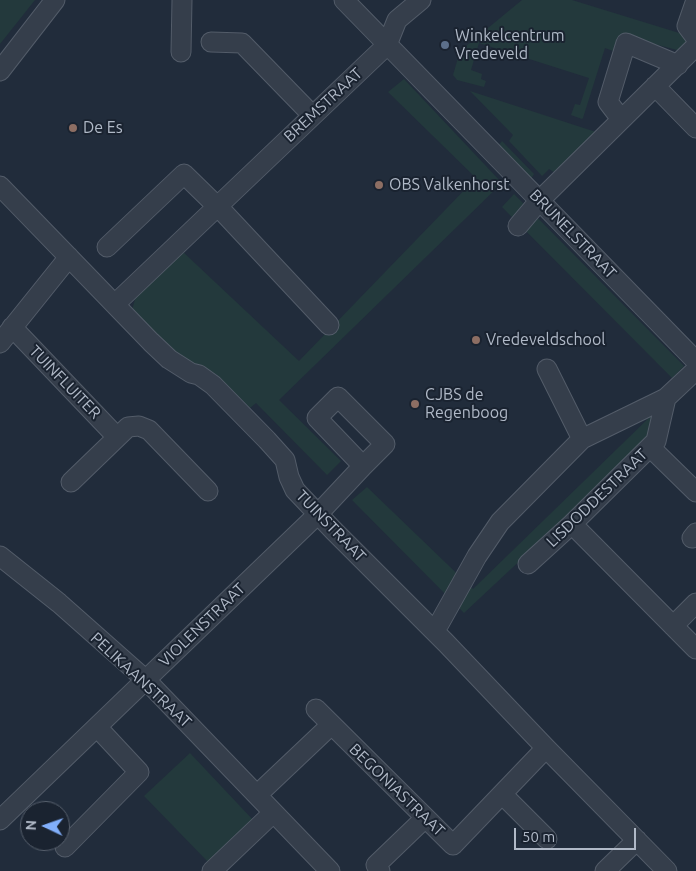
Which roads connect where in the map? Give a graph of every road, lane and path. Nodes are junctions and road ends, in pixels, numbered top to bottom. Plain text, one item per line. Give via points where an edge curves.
1 (55, 0) edge
2 (182, 0) edge
3 (344, 0) edge
4 (421, 0) edge
5 (696, 0) edge
6 (696, 38) edge
7 (211, 42) dead end
8 (387, 45) junction
9 (696, 46) edge
10 (181, 52) dead end
11 (678, 65) junction
12 (0, 71) edge
13 (655, 86) junction
14 (312, 115) junction
15 (621, 119) junction
16 (696, 128) edge
17 (0, 186) edge
18 (540, 200) junction
19 (218, 206) junction
20 (518, 226) dead end
21 (107, 247) dead end
22 (69, 257) junction
23 (115, 304) junction
24 (329, 325) dead end
25 (12, 327) junction
26 (0, 343) edge
27 (696, 361) edge
28 (547, 369) dead end
29 (696, 370) edge
30 (666, 398) junction
31 (117, 436) junction
32 (582, 440) junction
33 (650, 447) junction
34 (363, 466) junction
35 (71, 482) dead end
36 (208, 491) dead end
37 (696, 492) edge
38 (318, 514) junction
39 (572, 524) junction
40 (0, 556) edge
41 (528, 564) dead end
42 (696, 603) edge
43 (674, 626) junction
44 (433, 630) junction
45 (696, 649) edge
46 (146, 680) junction
47 (316, 709) dead end
48 (330, 724) junction
49 (97, 727) junction
50 (546, 748) junction
51 (502, 794) junction
52 (257, 795) junction
53 (273, 813) junction
54 (425, 818) junction
55 (0, 820) edge
56 (547, 839) dead end
57 (637, 840) junction
58 (70, 842) edge
59 (329, 870) edge
60 (212, 871) edge
61 (380, 871) edge
62 (605, 871) edge
63 (667, 871) edge

1 - 12 street
2 - 10 street
3 - 8 street, BRUNELSTRAAT
4 - 8 street, BREMSTRAAT via 397,20
5 - 6 street via 687,26
7 - 14 street via 242,43
8 - 14 street, BREMSTRAAT
8 - 18 street, BRUNELSTRAAT
9 - 11 street
11 - 13 street
11 - 15 street via 626,43 608,102
13 - 15 street
13 - 16 street
14 - 19 street, BREMSTRAAT
15 - 18 street
17 - 22 street, TUINSTRAAT
18 - 20 street
18 - 27 street, BRUNELSTRAAT
19 - 21 street via 184,174
19 - 23 street, BREMSTRAAT
19 - 24 street
22 - 23 street, TUINSTRAAT
22 - 25 street
23 - 38 street, TUINSTRAAT via 169,359 213,385 274,446 285,460 296,490
25 - 26 street
25 - 31 street, TUINFLUITER
28 - 32 street
29 - 30 street
30 - 32 street
30 - 33 street, LISDODDESTRAAT via 656,441
31 - 35 street
31 - 36 street via 128,427 139,426 149,430
32 - 44 street via 500,522
33 - 37 street
33 - 39 street, LISDODDESTRAAT
34 - 34 street, VIOLENSTRAAT via 385,444 338,397 317,418
34 - 38 street, VIOLENSTRAAT
38 - 44 street, TUINSTRAAT
38 - 46 street, VIOLENSTRAAT
39 - 41 street, LISDODDESTRAAT
39 - 43 street
40 - 46 street, PELIKAANSTRAAT
42 - 43 street
43 - 45 street
44 - 50 street, TUINSTRAAT
46 - 49 street, VIOLENSTRAAT
46 - 52 street, PELIKAANSTRAAT
47 - 48 street, BEGONIASTRAAT
48 - 52 street
48 - 54 street, BEGONIASTRAAT
49 - 55 street, VIOLENSTRAAT
49 - 58 street via 139,772
50 - 51 street, BEGONIASTRAAT
50 - 57 street, TUINSTRAAT
51 - 54 street, BEGONIASTRAAT via 453,845
51 - 56 street
52 - 53 street, PELIKAANSTRAAT
53 - 59 street, PELIKAANSTRAAT
53 - 60 street
54 - 61 street via 376,865
57 - 62 street
57 - 63 street, TUINSTRAAT

